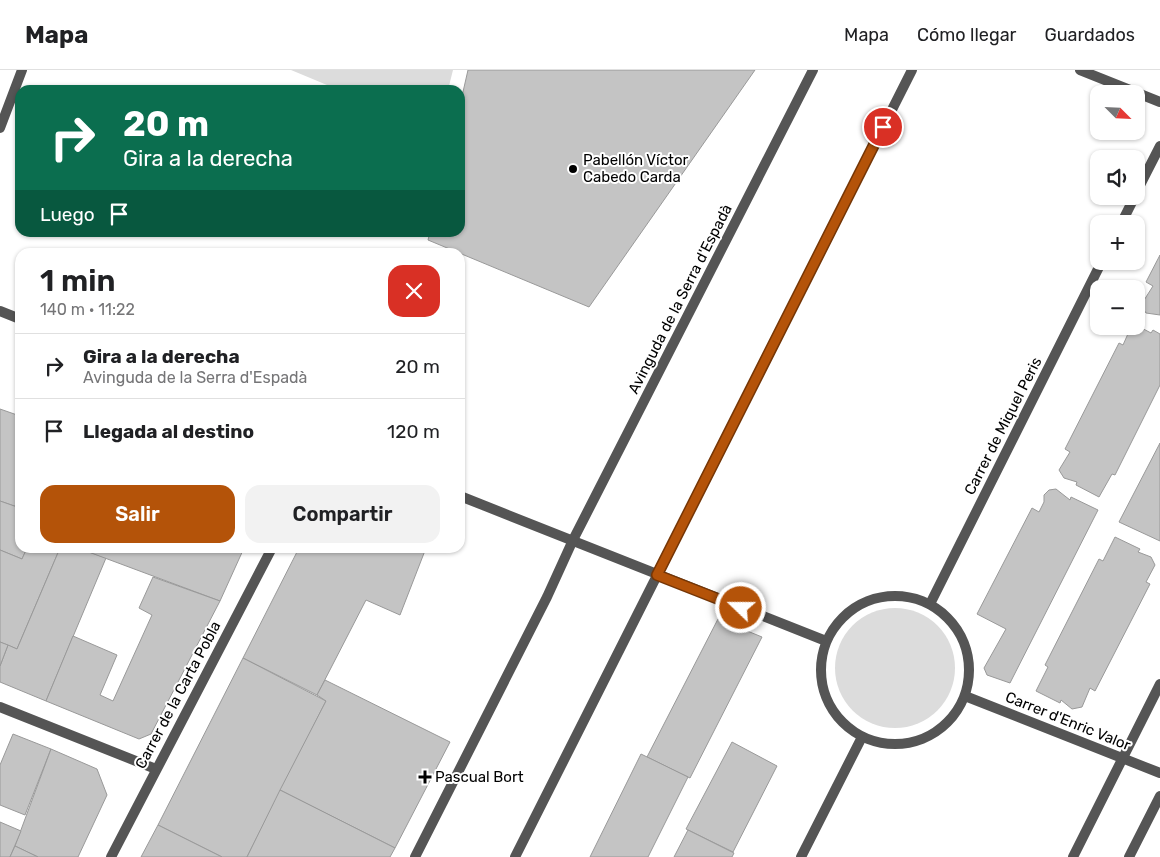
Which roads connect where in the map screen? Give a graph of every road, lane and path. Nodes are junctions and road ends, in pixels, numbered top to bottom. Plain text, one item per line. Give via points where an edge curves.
1 (22, 70) edge
2 (813, 70) edge
3 (912, 70) edge
4 (1080, 70) edge
5 (16, 85) edge
6 (15, 88) edge
7 (1160, 102) edge
8 (0, 128) edge
9 (1160, 146) edge
10 (1145, 177) edge
11 (1097, 270) edge
12 (0, 311) edge
13 (15, 317) edge
14 (465, 498) edge
15 (573, 540) junction
16 (269, 553) edge
17 (657, 575) junction
18 (930, 604) junction
19 (826, 641) junction
20 (1160, 684) edge
21 (965, 696) junction
22 (0, 707) edge
23 (862, 737) junction
24 (1122, 759) junction
25 (156, 769) junction
26 (1160, 774) edge
27 (1160, 796) edge
28 (111, 857) edge
29 (415, 857) edge
30 (515, 857) edge
31 (801, 857) edge
32 (1072, 857) edge
33 (1129, 857) edge

1 - 5 street
2 - 15 street, Avinguda de la Serra d'Espadà
3 - 17 street
4 - 7 street
6 - 8 street
9 - 10 street
11 - 18 street, Carrer de Miquel Peris
12 - 13 street
14 - 15 street
15 - 17 street
15 - 29 street, Avinguda de la Serra d'Espadà
16 - 25 street, Carrer de la Carta Pobla
17 - 19 street
17 - 30 street
18 - 19 street via 907,596 882,596 859,604 839,620
18 - 21 street via 948,616 961,634 968,654 970,675
19 - 23 street via 821,663 822,686 844,724
20 - 24 street
21 - 23 street via 952,718 934,734 910,743 886,744
21 - 24 street, Carrer d'Enric Valor
22 - 25 street
23 - 31 street
24 - 26 street, Carrer d'Enric Valor
24 - 32 street
25 - 28 street, Carrer de la Carta Pobla
27 - 33 street

